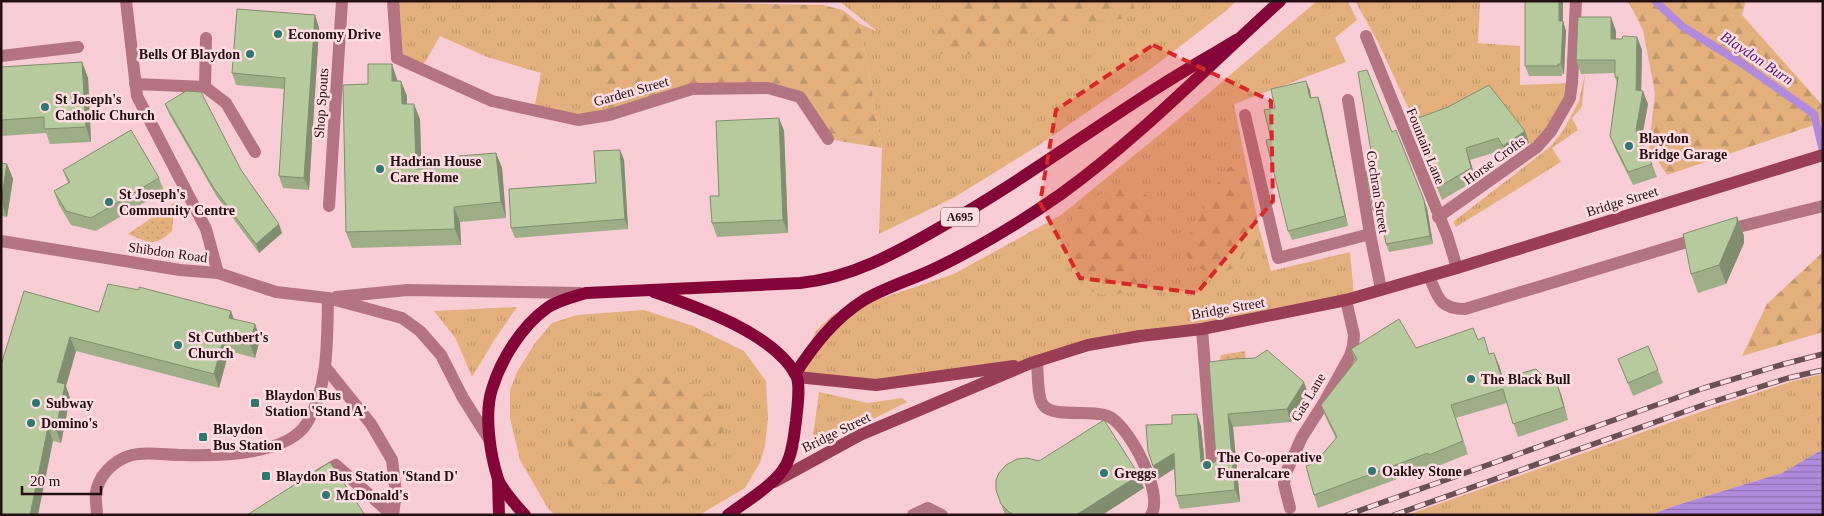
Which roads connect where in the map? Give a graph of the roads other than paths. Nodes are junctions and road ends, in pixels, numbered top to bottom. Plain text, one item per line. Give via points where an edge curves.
1 (126, 1) edge
2 (342, 1) edge
3 (393, 1) edge
4 (1280, 1) edge
5 (1576, 1) edge
6 (1366, 36) dead end
7 (206, 38) dead end
8 (1236, 40) junction
9 (78, 47) dead end
10 (1, 56) edge
11 (135, 84) junction
12 (205, 87) junction
13 (1348, 100) dead end
14 (1245, 115) dead end
15 (828, 139) dead end
16 (255, 152) dead end
17 (1823, 155) edge
18 (329, 206) dead end
19 (1823, 206) edge
20 (1438, 217) junction
21 (1370, 234) junction
22 (1, 241) edge
23 (1461, 267) junction
24 (218, 273) junction
25 (1430, 276) junction
26 (1381, 289) junction
27 (646, 290) junction
28 (586, 293) junction
29 (328, 298) junction
30 (1346, 300) junction
31 (1202, 329) junction
32 (1034, 362) junction
33 (326, 368) junction
34 (796, 375) junction
35 (489, 438) junction
36 (1213, 471) edge
37 (310, 480) edge
38 (498, 480) junction
39 (768, 486) junction
40 (1290, 508) dead end
41 (730, 514) edge
42 (97, 515) edge
43 (392, 515) edge
44 (498, 515) edge
45 (525, 515) edge
46 (913, 515) edge
47 (942, 515) edge
48 (1150, 515) edge

1 - 11 street
2 - 18 street, Shop Spouts
3 - 15 street, Garden Street via 397,58 492,101 578,120 609,115 692,89 768,88 800,97
4 - 8 main road, A695
5 - 20 street, Horse Crofts via 1570,98 1551,131 1537,148
6 - 20 street, Fountain Lane
7 - 12 street
8 - 27 main road, A695 via 1144,96 971,210 887,256 848,273 822,281
8 - 34 main road, A695 via 1128,141 1054,199 986,242 865,300 838,320 810,351
9 - 10 street
11 - 12 street
11 - 24 street via 137,96 206,230
12 - 16 street via 226,104
13 - 21 street, Cochran Street
14 - 21 street via 1278,258
17 - 23 main road, Bridge Street
19 - 25 street via 1737,227 1465,309 1453,309 1439,300
20 - 23 street, Fountain Lane
21 - 26 street, Cochran Street
22 - 24 street, Shibdon Road via 180,270
23 - 25 main road, Bridge Street
24 - 29 street, Shibdon Road via 276,292
25 - 26 main road, Bridge Street
26 - 30 main road, Bridge Street
27 - 28 main road
27 - 34 main road via 704,310 764,341
28 - 29 street via 407,290
28 - 35 main road via 548,308 513,344 492,389 488,411
29 - 33 street
29 - 35 street via 402,318 420,331 441,355
30 - 31 main road, Bridge Street
30 - 40 street, Gas Lane via 1354,335 1353,346 1285,474
31 - 32 main road, Bridge Street via 1088,345
31 - 36 street
32 - 34 main road, Bridge Street via 876,385
32 - 39 main road, Bridge Street via 860,435
32 - 48 street via 1041,401 1046,408 1108,416 1124,429 1138,451 1152,486 1154,510
33 - 42 street via 306,424 283,444 248,452 125,457 102,477 96,490
33 - 43 street via 372,424 392,460 396,493
34 - 39 main road via 797,412 790,456
35 - 38 main road
37 - 43 street via 336,465
38 - 44 main road
38 - 45 main road
39 - 41 main road
46 - 47 street via 928,508

